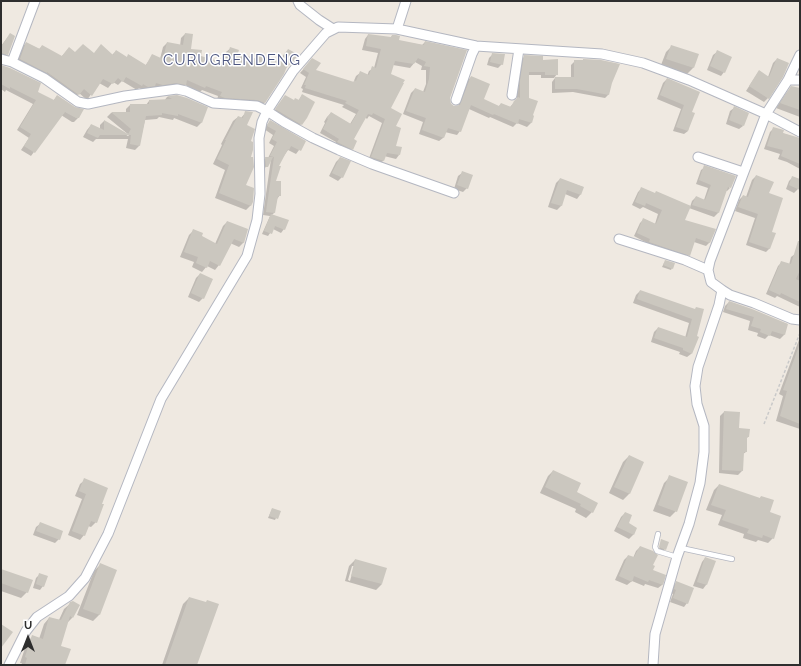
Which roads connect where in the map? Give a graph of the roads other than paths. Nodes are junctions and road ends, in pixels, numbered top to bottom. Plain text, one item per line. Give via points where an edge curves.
1 (35, 1) edge
2 (298, 1) edge
3 (406, 1) edge
4 (333, 29) junction
5 (396, 29) junction
6 (476, 46) junction
7 (519, 49) junction
8 (800, 55) edge
9 (1, 60) edge
10 (12, 62) junction
11 (788, 80) junction
12 (800, 80) edge
13 (512, 95) dead end
14 (456, 100) dead end
15 (267, 110) junction
16 (766, 114) junction
17 (800, 132) edge
18 (698, 157) dead end
19 (744, 172) junction
20 (454, 193) dead end
21 (619, 239) dead end
22 (708, 270) junction
23 (722, 290) junction
24 (800, 320) edge
25 (658, 534) dead end
26 (681, 548) junction
27 (677, 557) junction
28 (732, 559) dead end
29 (9, 665) edge
30 (652, 665) edge

1 - 10 street
2 - 4 street
3 - 5 street
4 - 5 street
4 - 15 street via 326,33 293,71
5 - 6 street
6 - 7 street
6 - 14 street
7 - 13 street
7 - 16 street via 602,54 643,63 690,80
8 - 11 street
9 - 10 street
10 - 15 street via 44,78 78,102 88,104 177,89 213,103 250,105
11 - 12 street
11 - 16 street
15 - 20 street via 307,135 345,153
15 - 29 street via 259,138 260,194 257,220 247,256 161,399 108,534 86,578 69,596 37,617 26,631
16 - 17 street
16 - 19 street
18 - 19 street
19 - 22 street
21 - 22 street
22 - 23 street via 711,282
23 - 24 street
23 - 26 street via 717,313 698,367 695,386 704,426 704,452 700,483
25 - 27 lane via 655,547 657,551
26 - 27 street
26 - 28 lane
27 - 30 street via 655,634

